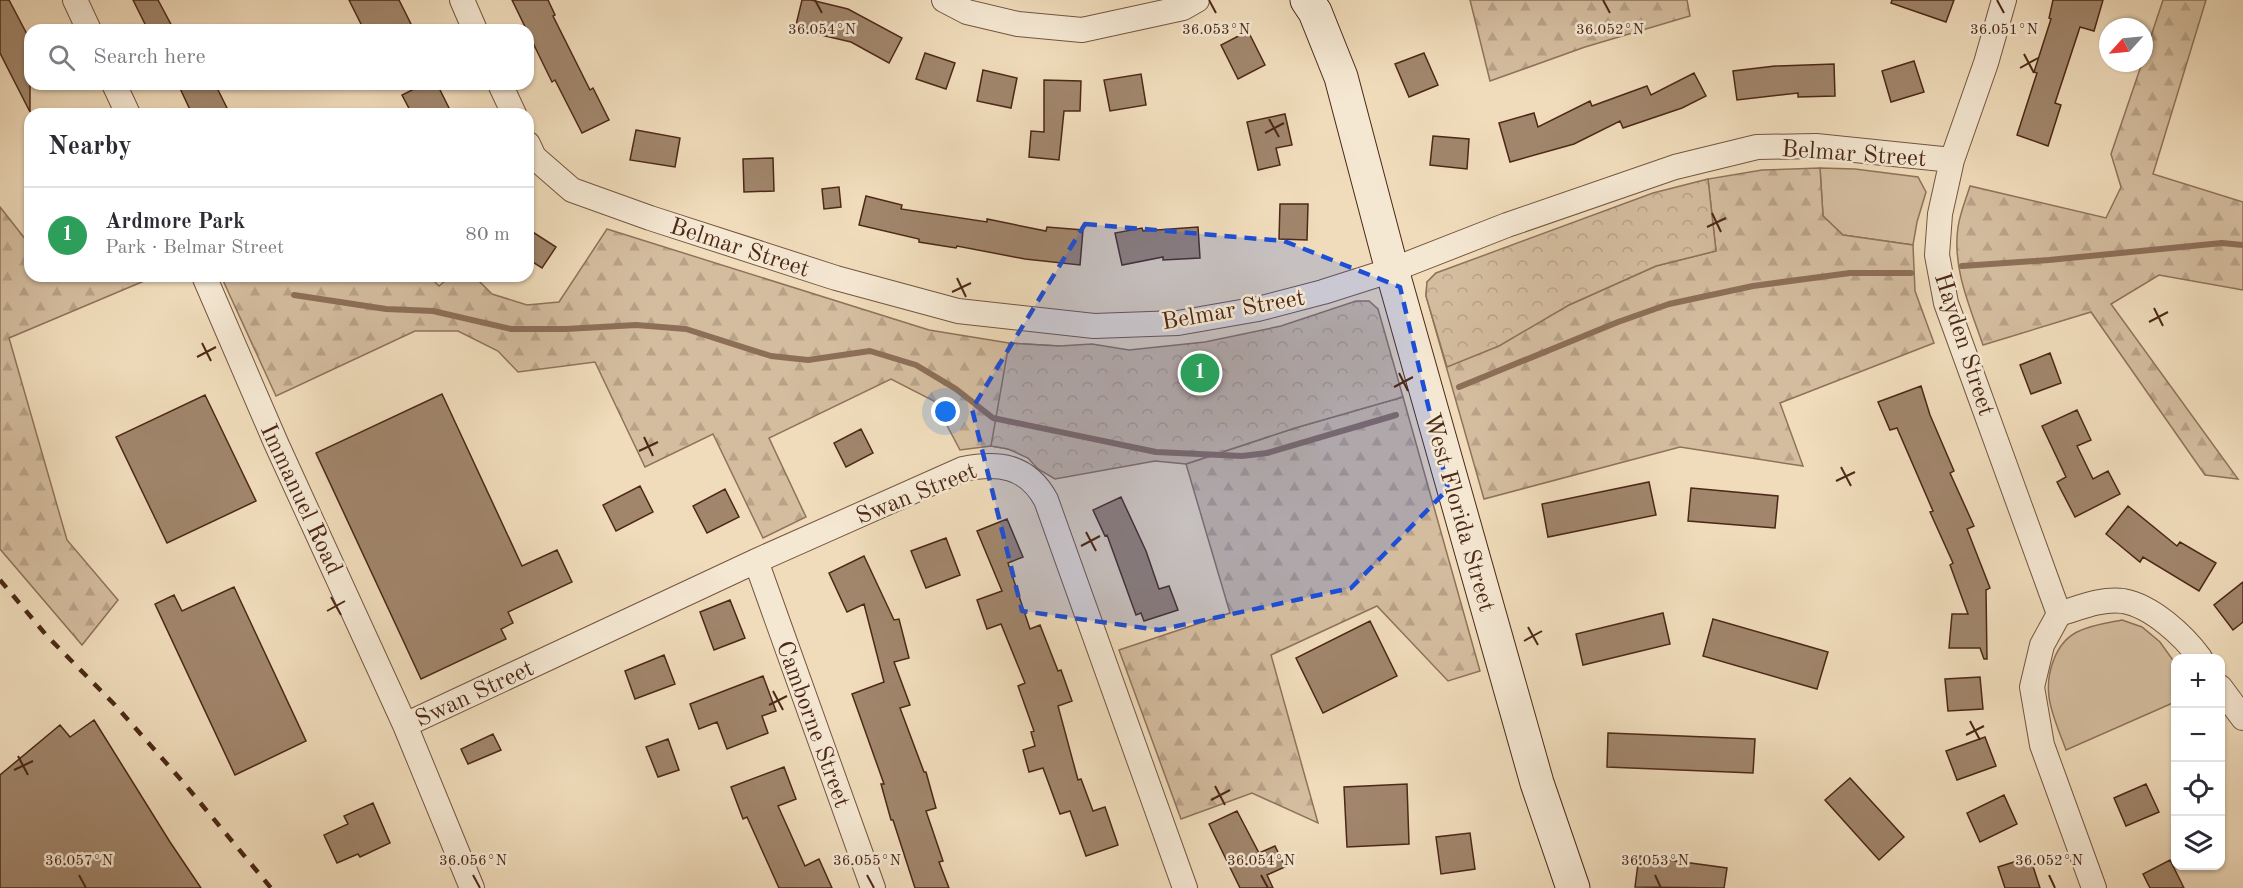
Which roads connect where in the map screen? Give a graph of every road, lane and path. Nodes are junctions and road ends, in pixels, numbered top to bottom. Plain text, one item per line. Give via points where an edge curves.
1 (75, 0) edge
2 (462, 0) edge
3 (944, 0) edge
4 (1197, 0) edge
5 (1306, 0) edge
6 (2004, 0) edge
7 (86, 24) edge
8 (473, 24) edge
9 (117, 90) edge
10 (503, 90) edge
11 (125, 108) edge
12 (511, 108) edge
13 (534, 157) edge
14 (1952, 160) junction
15 (1392, 270) junction
16 (207, 282) edge
17 (756, 561) junction
18 (2059, 614) junction
19 (2196, 654) edge
20 (2225, 694) edge
21 (2243, 718) edge
22 (405, 725) junction
23 (472, 888) edge
24 (873, 888) edge
25 (1185, 888) edge
26 (1573, 888) edge
27 (2094, 888) edge

1 - 7 street
2 - 8 street
3 - 4 street via 967,12 1018,24 1082,30 1183,8
5 - 15 street, West Florida Street via 1315,12 1341,77
6 - 14 street, Hayden Street
9 - 11 street
10 - 12 street
13 - 15 street, Belmar Street via 572,190 836,278 958,310 1094,326 1178,323 1258,309
14 - 15 street, Belmar Street via 1815,146 1757,147 1675,167
14 - 18 street, Hayden Street via 1940,214 1937,255 1946,303
15 - 26 street, West Florida Street via 1537,783
16 - 22 street, Immanuel Road
17 - 22 street, Swan Street
17 - 24 street, Camborne Street
17 - 25 street, Swan Street via 963,469 993,465 1020,472 1032,480 1046,500
18 - 19 street via 2094,603 2123,602 2157,615
18 - 27 street via 2042,645 2032,687 2042,746
20 - 21 street
22 - 23 street, Immanuel Road

